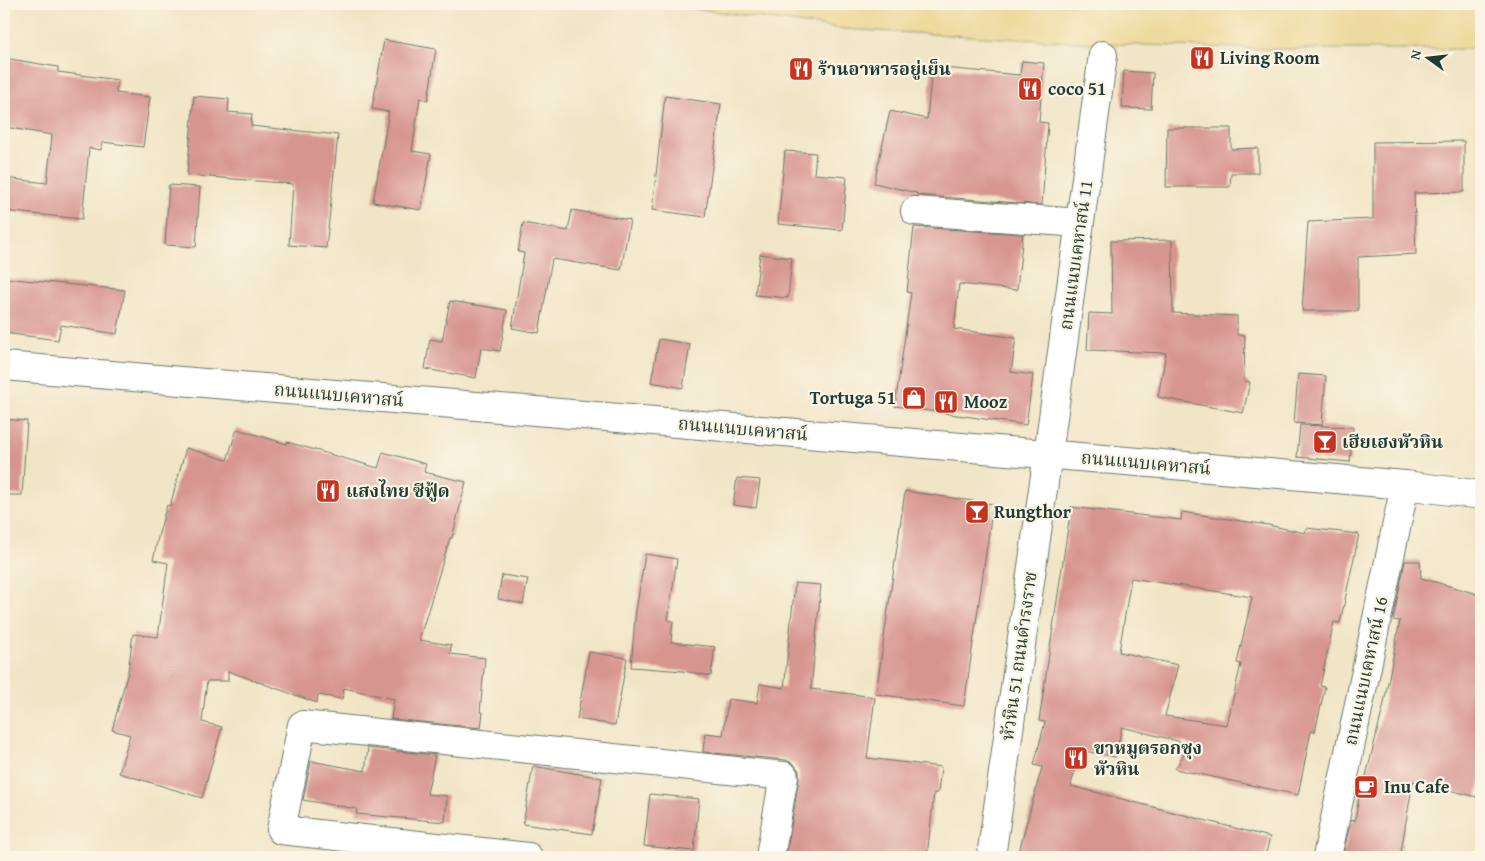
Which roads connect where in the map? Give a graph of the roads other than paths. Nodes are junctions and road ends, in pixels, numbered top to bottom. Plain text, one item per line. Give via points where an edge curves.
1 (1103, 56) dead end
2 (915, 211) dead end
3 (1080, 223) junction
4 (4, 366) edge
5 (1048, 454) junction
6 (1405, 485) junction
7 (1481, 494) edge
8 (528, 857) edge
9 (770, 857) edge
10 (991, 857) edge
11 (1327, 857) edge

1 - 3 street, ถนนแนบเคหาสน์ 11
2 - 3 street
3 - 5 street, ถนนแนบเคหาสน์ 11
4 - 5 street, ถนนแนบเคหาสน์
5 - 6 street, ถนนแนบเคหาสน์
5 - 10 street, หัวหิน 51 ถนนดำรงราช
6 - 7 street, ถนนแนบเคหาสน์
6 - 11 street, ถนนแนบเคหาสน์ 16
8 - 9 street via 281,830 302,725 784,776

